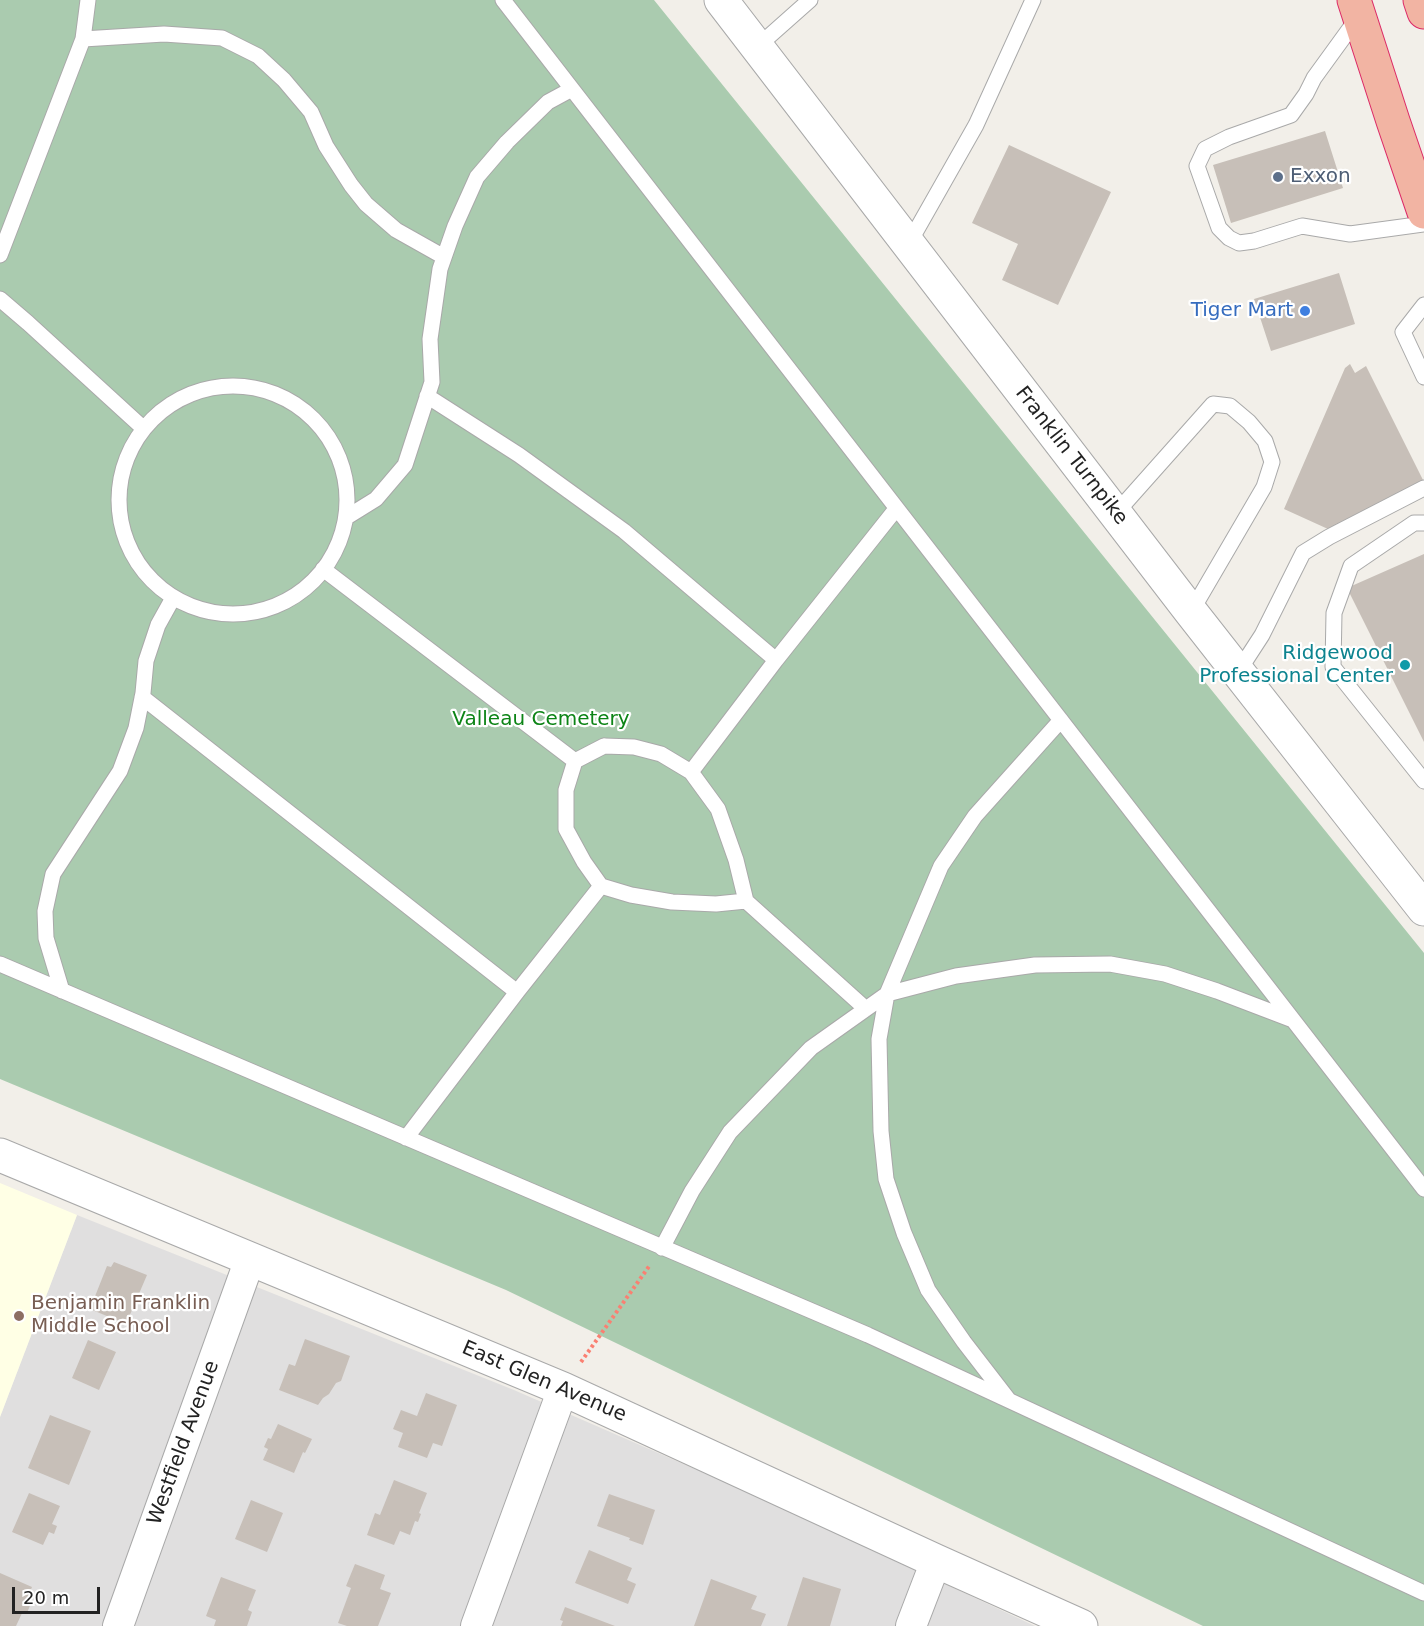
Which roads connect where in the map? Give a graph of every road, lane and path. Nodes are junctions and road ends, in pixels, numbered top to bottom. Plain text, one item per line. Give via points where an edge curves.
1 (88, 0) edge
2 (503, 0) edge
3 (721, 0) edge
4 (810, 0) edge
5 (1032, 0) edge
6 (1420, 0) edge
7 (1357, 8) edge
8 (1424, 12) edge
9 (83, 39) junction
10 (757, 47) junction
11 (572, 89) junction
12 (1424, 212) edge
13 (1424, 224) edge
14 (909, 245) junction
15 (0, 255) edge
16 (444, 257) junction
17 (0, 299) edge
18 (1424, 305) edge
19 (1424, 377) edge
20 (427, 396) junction
21 (143, 428) junction
22 (1424, 488) edge
23 (896, 509) junction
24 (1116, 513) junction
25 (347, 517) junction
26 (1424, 523) edge
27 (323, 569) junction
28 (173, 597) junction
29 (1191, 612) junction
30 (776, 660) junction
31 (1238, 672) junction
32 (142, 697) junction
33 (1061, 720) junction
34 (575, 761) junction
35 (692, 772) junction
36 (1424, 781) edge
37 (601, 886) junction
38 (746, 901) junction
39 (1424, 909) edge
40 (0, 964) edge
41 (62, 991) junction
42 (518, 992) junction
43 (887, 994) junction
44 (866, 1009) junction
45 (1294, 1020) junction
46 (406, 1138) junction
47 (0, 1155) edge
48 (1424, 1189) edge
49 (662, 1248) junction
50 (250, 1259) junction
51 (563, 1389) junction
52 (1010, 1401) junction
53 (936, 1561) junction
54 (1424, 1593) edge
55 (118, 1626) edge
56 (476, 1626) edge
57 (911, 1626) edge
58 (1081, 1626) edge

1 - 9 lane
2 - 11 lane
3 - 10 street, Franklin Turnpike
4 - 10 lane
5 - 14 lane via 976,125
6 - 8 highway
7 - 12 highway
7 - 13 lane via 1291,115 1205,149 1197,166 1219,228 1239,243 1302,226 1350,234
9 - 15 lane
9 - 16 lane via 164,34 222,38 258,56 311,112 326,146 366,204 396,230
10 - 14 street, Franklin Turnpike
11 - 16 lane via 548,102 477,177
11 - 23 lane
14 - 24 street, Franklin Turnpike
16 - 20 lane via 430,339 432,382
17 - 21 lane
18 - 19 lane via 1403,332
20 - 25 lane via 405,465 376,499
20 - 30 lane via 519,455 624,531
21 - 25 lane via 160,410 191,393 227,385 265,389 304,409 334,445 348,489
21 - 28 lane via 129,451 118,492 126,543 148,577
22 - 31 lane via 1303,553 1263,635
23 - 30 lane
23 - 33 lane
24 - 29 street, Franklin Turnpike
24 - 29 lane via 1213,404 1230,406 1264,441 1272,462 1264,487
25 - 27 lane via 337,549
26 - 36 lane via 1414,523 1352,566 1334,613 1334,668
27 - 28 lane via 291,599 245,614 202,610
27 - 34 lane
28 - 32 lane via 146,661
29 - 31 street, Franklin Turnpike
30 - 35 lane
31 - 39 street, Franklin Turnpike
32 - 41 lane via 136,728 120,771 53,874 45,911 46,938
32 - 42 lane
33 - 43 lane via 975,816 941,866
33 - 45 lane
34 - 35 lane via 604,746 634,747 661,754
34 - 37 lane via 566,790 566,829
35 - 38 lane via 718,809
37 - 38 lane via 672,902
37 - 42 lane
38 - 44 lane
40 - 41 lane
41 - 46 lane
42 - 46 lane
43 - 44 lane
43 - 45 lane via 956,976 1035,965 1110,964 1165,974
43 - 52 lane via 879,1039 886,1179 928,1290
44 - 49 lane via 811,1048 730,1132
45 - 48 lane
46 - 49 lane
47 - 50 street, East Glen Avenue
49 - 51 path
49 - 52 lane via 868,1335
50 - 51 street, East Glen Avenue
50 - 55 street, Westfield Avenue
51 - 53 street, East Glen Avenue
51 - 56 street
52 - 54 lane
53 - 57 street
53 - 58 street, East Glen Avenue

